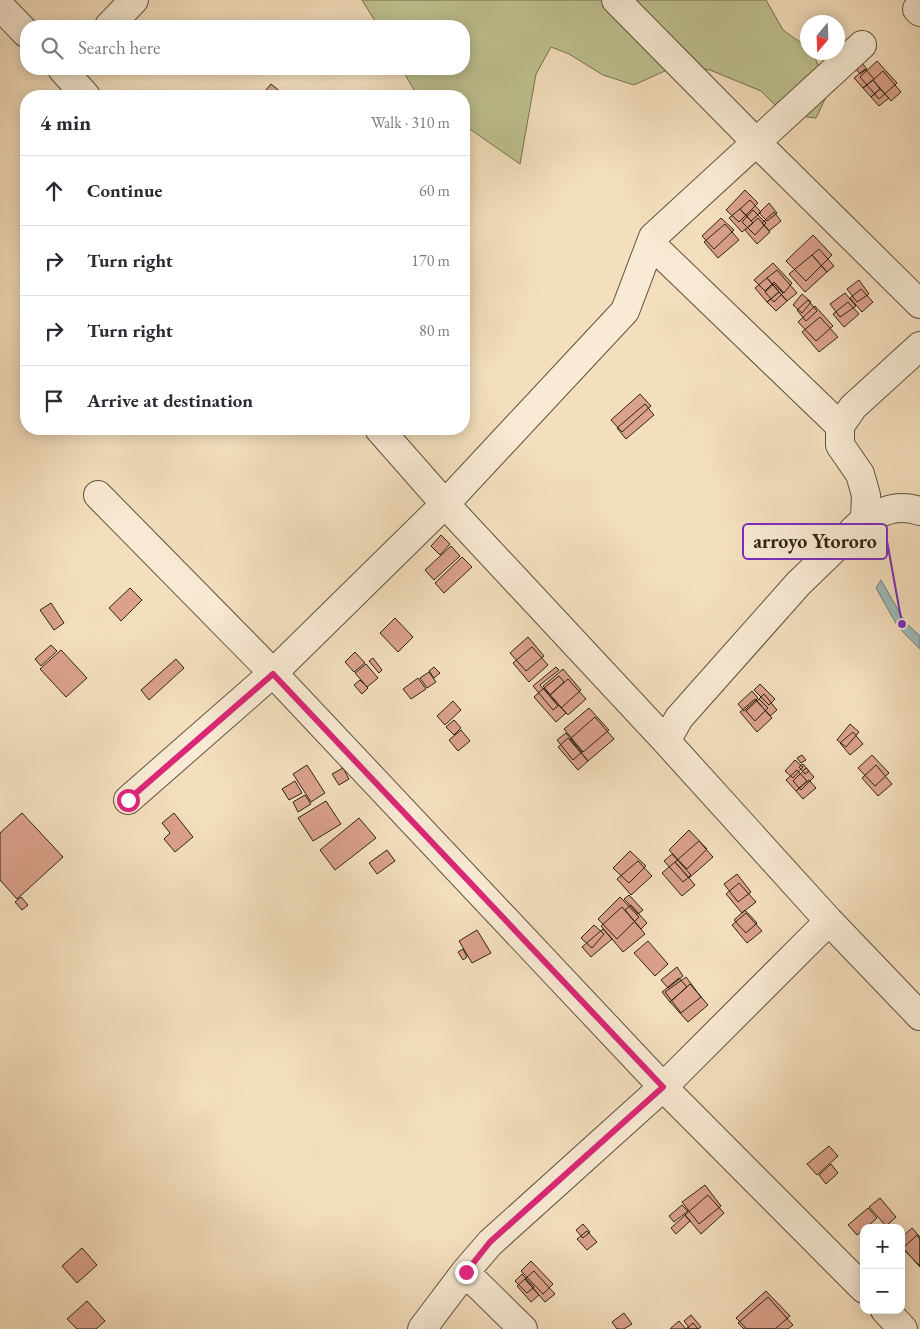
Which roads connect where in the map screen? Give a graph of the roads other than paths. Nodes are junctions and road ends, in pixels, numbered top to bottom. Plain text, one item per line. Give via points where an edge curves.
1 (134, 0) edge
2 (616, 0) edge
3 (0, 6) edge
4 (115, 20) edge
5 (20, 27) edge
6 (862, 45) dead end
7 (69, 75) edge
8 (81, 90) edge
9 (756, 142) junction
10 (650, 244) junction
11 (920, 304) edge
12 (920, 346) edge
13 (840, 426) junction
14 (384, 435) edge
15 (98, 495) dead end
16 (445, 504) junction
17 (920, 511) edge
18 (865, 519) junction
19 (273, 674) junction
20 (666, 741) junction
21 (128, 800) dead end
22 (829, 921) junction
23 (920, 1016) edge
24 (663, 1087) junction
25 (466, 1272) junction
26 (860, 1285) edge
27 (889, 1314) edge
28 (422, 1329) edge
29 (524, 1329) edge
30 (903, 1329) edge

1 - 4 street
2 - 9 street
3 - 5 street
6 - 9 street
7 - 8 street
9 - 10 street via 653,237
9 - 11 street
10 - 13 street
10 - 16 street via 625,311
12 - 13 street via 853,407
13 - 18 street via 840,445 860,474 866,495
14 - 16 street
15 - 19 street
16 - 19 street
16 - 20 street
17 - 18 street via 902,507 888,509
18 - 20 street via 798,584 679,718
19 - 21 street
19 - 24 street
20 - 22 street
22 - 23 street
22 - 24 street
24 - 25 street via 490,1242
24 - 26 street
25 - 28 street
25 - 29 street
27 - 30 street

